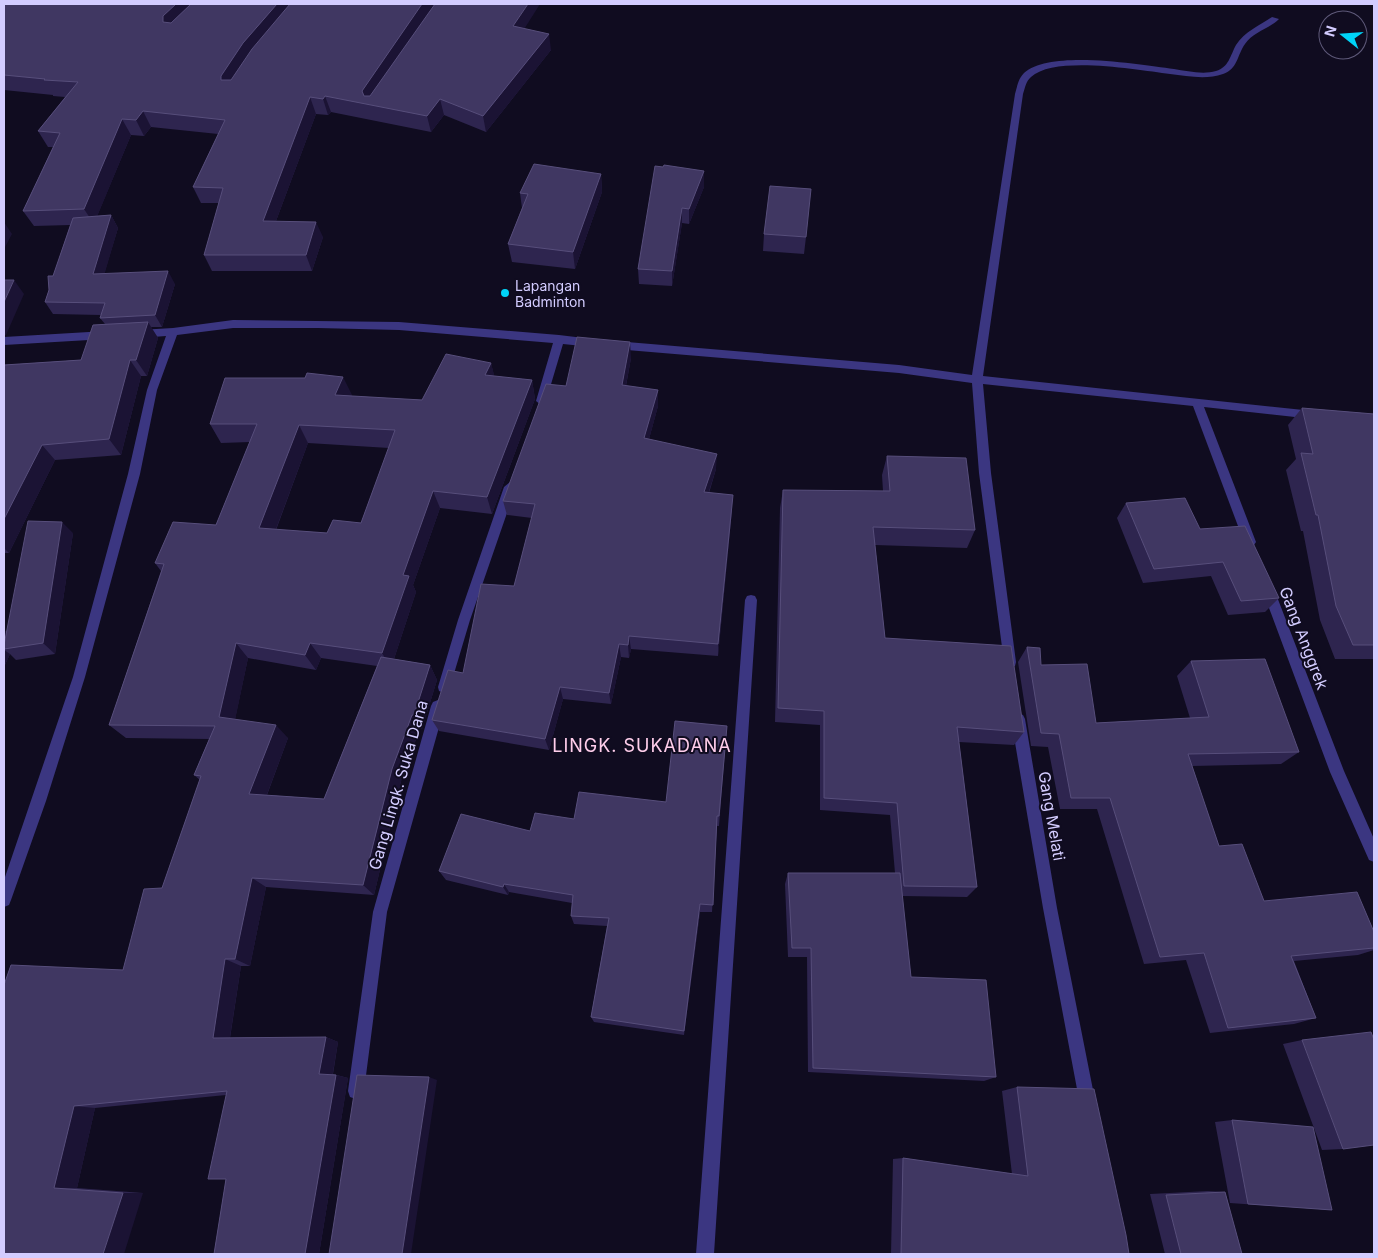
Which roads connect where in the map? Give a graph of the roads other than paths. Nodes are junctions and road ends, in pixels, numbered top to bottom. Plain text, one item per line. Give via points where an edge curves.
1 (1275, 19) dead end
2 (173, 332) junction
3 (559, 339) junction
4 (4, 341) edge
5 (977, 380) junction
6 (1197, 402) junction
7 (536, 416) edge
8 (1325, 416) edge
9 (513, 478) edge
10 (1253, 550) edge
11 (1264, 578) edge
12 (751, 600) dead end
13 (1012, 680) edge
14 (1017, 708) edge
15 (1374, 855) edge
16 (4, 900) edge
17 (354, 1104) edge
18 (1090, 1114) edge
19 (704, 1254) edge

1 - 5 street via 1243,42 1226,70 1210,74 1055,63 1034,68 1025,77
2 - 3 street via 233,324 318,324 399,326
2 - 4 street
2 - 16 street via 152,390 134,474 79,677
3 - 5 street via 899,369
3 - 7 street
5 - 6 street
5 - 13 street via 985,473
6 - 8 street
6 - 10 street
9 - 17 street, Gang Lingk. Suka Dana via 464,620 380,912
11 - 15 street, Gang Anggrek via 1338,772
12 - 19 street
14 - 18 street, Gang Melati via 1050,908

